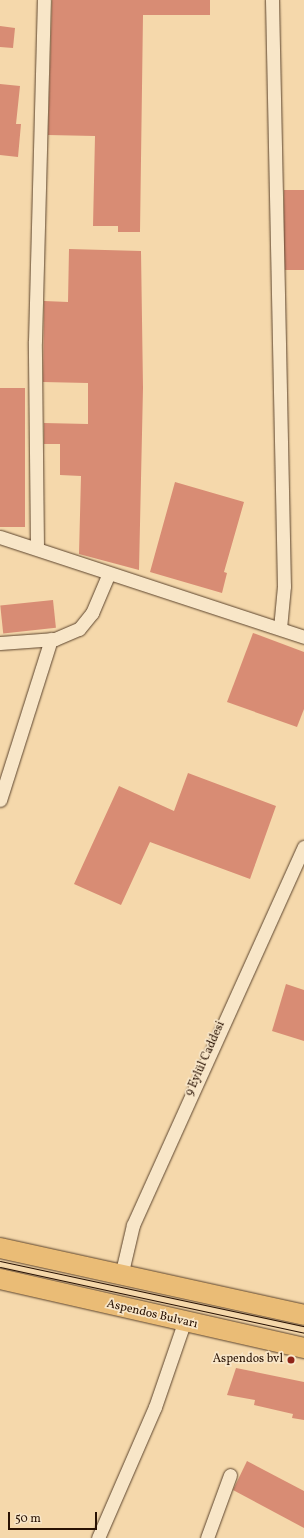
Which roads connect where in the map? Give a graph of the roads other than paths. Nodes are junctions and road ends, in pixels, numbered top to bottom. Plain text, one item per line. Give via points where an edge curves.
1 (44, 0) edge
2 (272, 0) edge
3 (0, 537) edge
4 (37, 548) junction
5 (109, 573) junction
6 (280, 628) junction
7 (304, 637) edge
8 (50, 639) junction
9 (0, 643) edge
10 (0, 800) edge
11 (304, 847) edge
12 (0, 1248) edge
13 (120, 1276) junction
14 (0, 1279) edge
15 (304, 1315) edge
16 (184, 1323) junction
17 (304, 1348) edge
18 (230, 1475) dead end
19 (98, 1538) edge
20 (207, 1538) edge

1 - 4 street via 35,341
2 - 6 street via 284,586
3 - 4 street
4 - 5 street
5 - 6 street
5 - 8 street via 92,613 80,629
6 - 7 street
8 - 9 street
8 - 10 street
11 - 13 street, 9 Eylül Caddesi via 133,1225
12 - 13 main road
13 - 15 main road
14 - 16 main road, Aspendos Bulvarı
16 - 17 main road, Aspendos Bulvarı
16 - 19 street via 154,1407
18 - 20 street

